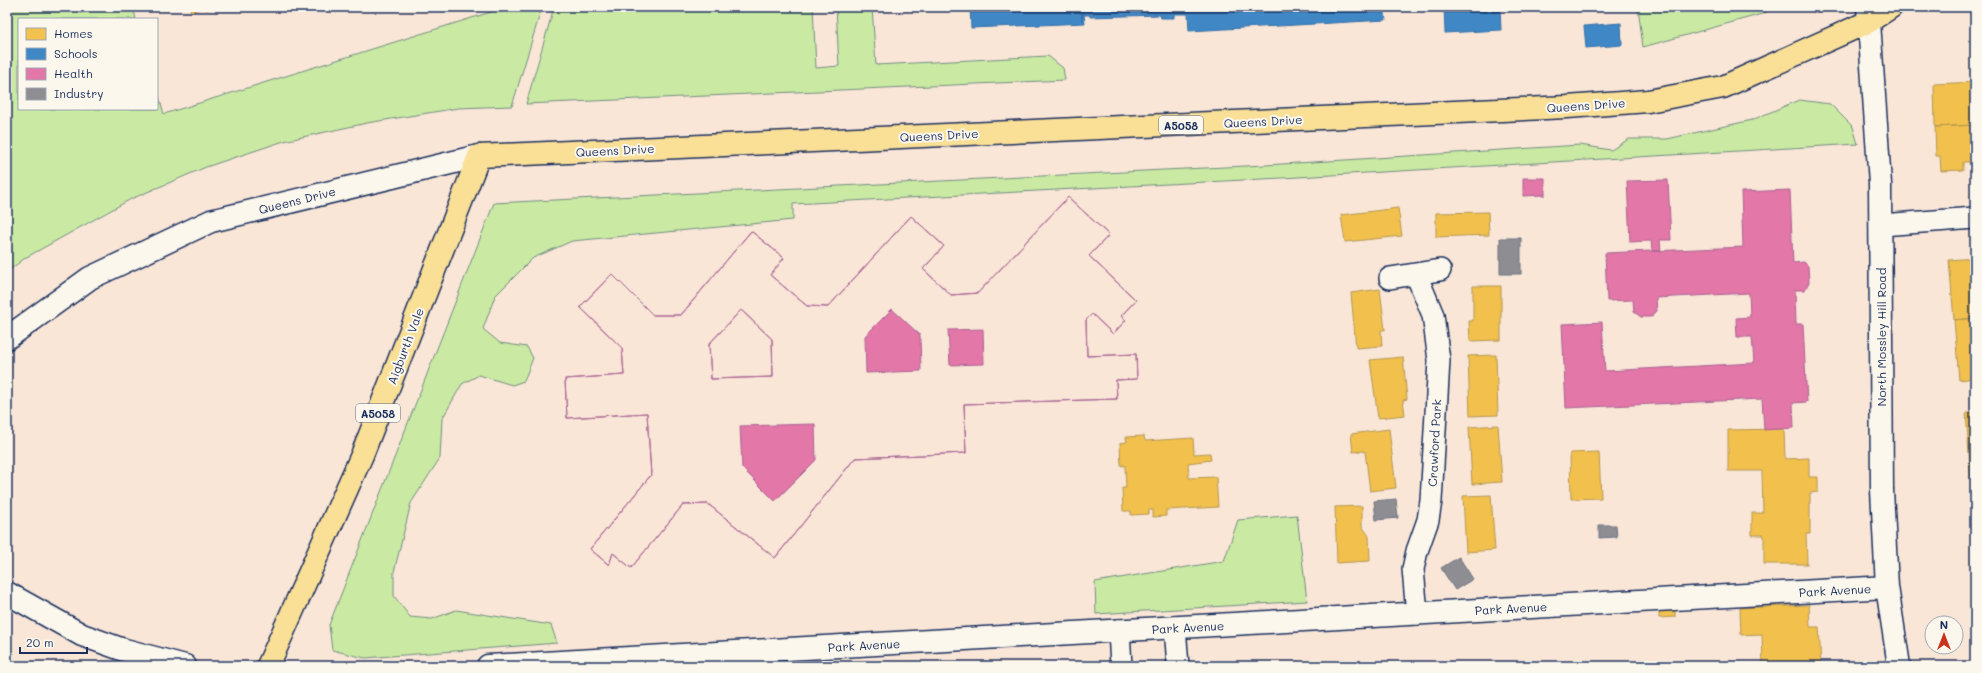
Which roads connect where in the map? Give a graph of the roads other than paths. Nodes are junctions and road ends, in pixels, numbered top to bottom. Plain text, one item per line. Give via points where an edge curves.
1 (1890, 7) edge
2 (1868, 15) edge
3 (478, 156) junction
4 (1975, 218) edge
5 (1881, 225) junction
6 (1440, 270) dead end
7 (1416, 274) junction
8 (1390, 278) dead end
9 (7, 338) edge
10 (1887, 587) junction
11 (7, 593) edge
12 (1417, 614) junction
13 (1175, 627) junction
14 (1119, 630) junction
15 (185, 666) edge
16 (268, 666) edge
17 (488, 666) edge
18 (1121, 666) edge
19 (1178, 666) edge
20 (1899, 666) edge

1 - 2 main road, Queens Drive / A5058
2 - 3 main road, Queens Drive / A5058 via 1723,87 1648,101 1567,107
2 - 5 street, North Mossley Hill Road
3 - 9 street, Queens Drive via 211,221 90,278
3 - 16 main road, Aigburth Vale / A5058 via 362,455
4 - 5 street
5 - 10 street, North Mossley Hill Road via 1882,490
6 - 7 street
7 - 8 street
7 - 12 street, Crawford Park via 1433,315 1439,360 1431,501 1413,569
10 - 12 street, Park Avenue
10 - 20 street, North Mossley Hill Road
11 - 15 street via 82,636
12 - 13 street, Park Avenue
13 - 14 street, Park Avenue
13 - 19 street
14 - 17 street, Park Avenue
14 - 18 street

